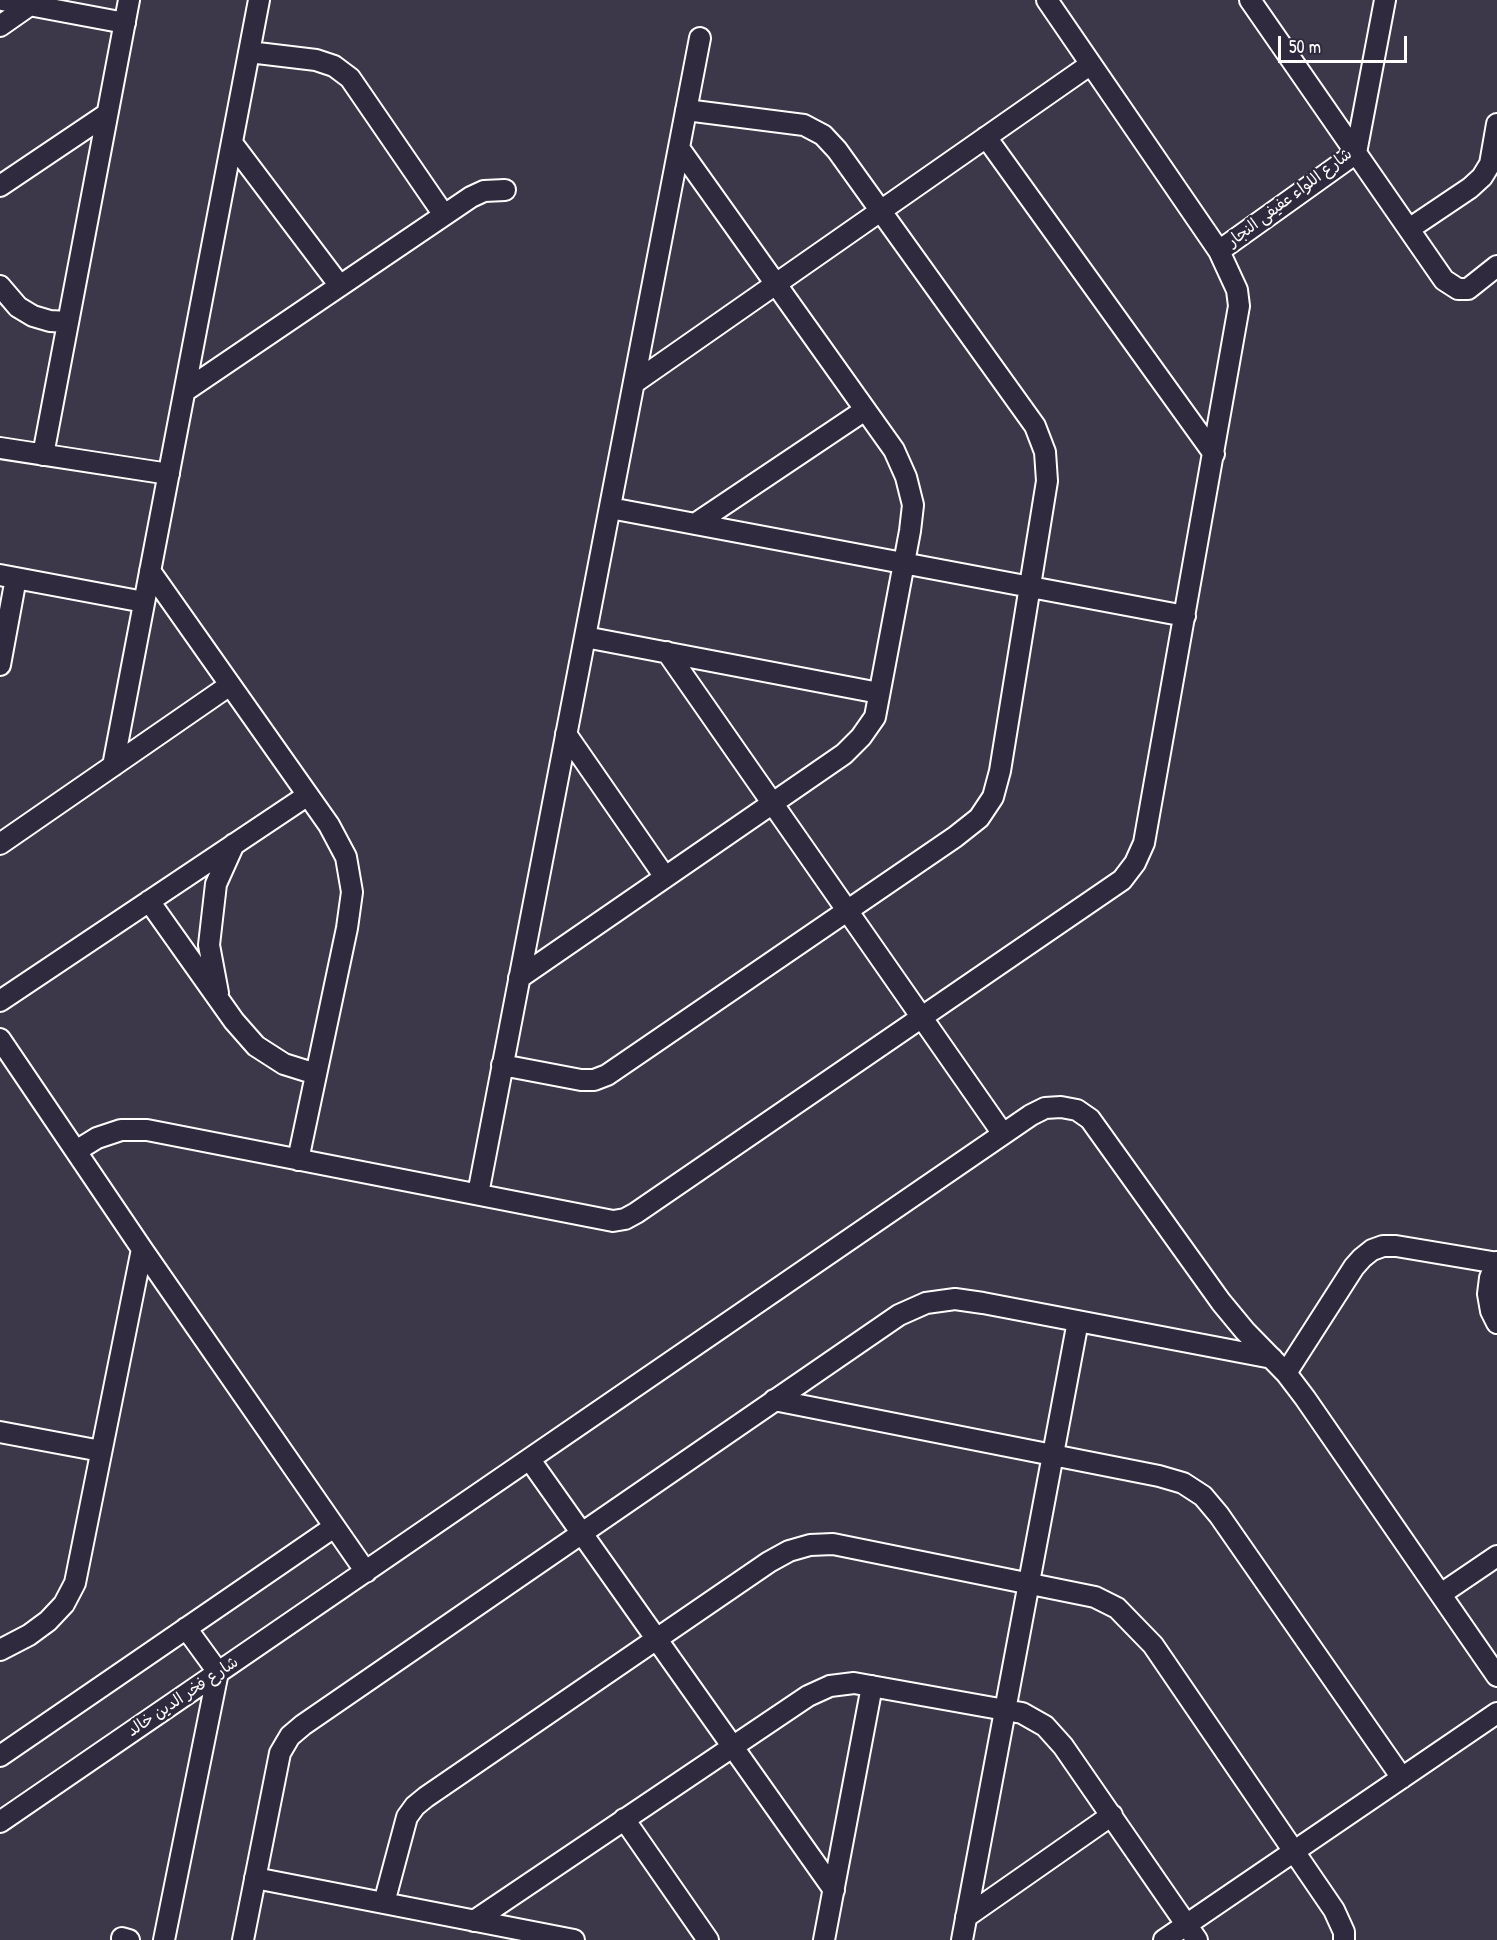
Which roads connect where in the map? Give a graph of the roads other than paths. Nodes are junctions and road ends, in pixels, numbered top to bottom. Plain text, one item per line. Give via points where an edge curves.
1 (2, 0) edge
2 (129, 0) edge
3 (259, 0) edge
4 (1047, 0) edge
5 (1250, 0) edge
6 (1385, 0) edge
7 (30, 5) junction
8 (125, 23) junction
9 (0, 26) edge
10 (700, 38) dead end
11 (249, 52) junction
12 (1091, 64) junction
13 (686, 110) junction
14 (108, 114) junction
15 (1497, 124) edge
16 (987, 137) junction
17 (232, 143) junction
18 (679, 148) junction
19 (1356, 153) junction
20 (0, 186) edge
21 (505, 190) dead end
22 (881, 210) junction
23 (444, 215) junction
24 (1409, 229) junction
25 (1219, 251) junction
26 (1497, 266) edge
27 (775, 284) junction
28 (0, 286) edge
29 (340, 286) junction
30 (68, 322) junction
31 (634, 383) junction
32 (184, 391) junction
33 (866, 410) junction
34 (0, 448) edge
35 (1214, 454) junction
36 (43, 455) junction
37 (169, 474) junction
38 (610, 508) junction
39 (695, 524) junction
40 (904, 563) junction
41 (150, 571) junction
42 (8, 576) edge
43 (1030, 587) junction
44 (144, 602) junction
45 (1185, 616) junction
46 (585, 637) junction
47 (667, 652) junction
48 (0, 665) edge
49 (231, 685) junction
50 (879, 693) junction
51 (566, 734) junction
52 (113, 766) junction
53 (308, 795) junction
54 (772, 804) junction
55 (0, 844) edge
56 (234, 844) junction
57 (666, 877) junction
58 (149, 901) junction
59 (848, 911) junction
60 (519, 978) junction
61 (220, 1000) junction
62 (0, 1001) edge
63 (922, 1017) junction
64 (0, 1039) edge
65 (502, 1065) junction
66 (316, 1074) junction
67 (1003, 1134) junction
68 (76, 1151) junction
69 (298, 1160) junction
70 (478, 1194) junction
71 (142, 1249) junction
72 (1497, 1262) edge
73 (1078, 1321) junction
74 (1497, 1323) edge
75 (1272, 1358) junction
76 (1286, 1373) junction
77 (774, 1400) junction
78 (0, 1432) edge
79 (101, 1451) junction
80 (1052, 1456) junction
81 (530, 1460) junction
82 (334, 1527) junction
83 (581, 1533) junction
84 (1497, 1556) edge
85 (366, 1572) junction
86 (1029, 1584) junction
87 (1441, 1594) junction
88 (186, 1628) junction
89 (657, 1639) junction
90 (0, 1650) edge
91 (218, 1672) junction
92 (1497, 1676) edge
93 (873, 1686) junction
94 (1005, 1710) junction
95 (1497, 1713) edge
96 (732, 1746) junction
97 (0, 1756) edge
98 (1402, 1778) junction
99 (1112, 1815) junction
100 (624, 1819) junction
101 (0, 1822) edge
102 (1293, 1852) junction
103 (255, 1878) junction
104 (834, 1890) junction
105 (384, 1903) junction
106 (966, 1917) junction
107 (474, 1921) junction
108 (1192, 1932) edge
109 (164, 1940) edge
110 (243, 1940) edge
111 (574, 1940) edge
112 (708, 1940) edge
113 (824, 1940) edge
114 (962, 1940) edge
115 (1164, 1940) edge
116 (1344, 1940) edge

1 - 7 street
2 - 8 street
3 - 11 street
4 - 12 street
5 - 19 street
6 - 19 street, شارع اللواء عفيفى النجار
7 - 8 street
7 - 9 street
8 - 14 street
10 - 13 street
11 - 17 street
11 - 23 street via 316,60 334,66 350,78
12 - 16 street
12 - 25 street
13 - 18 street
13 - 22 street via 804,125 823,135 837,150
14 - 20 street
14 - 30 street
15 - 24 street via 1490,164 1482,177
16 - 22 street
16 - 35 street
17 - 29 street
17 - 32 street
18 - 27 street
18 - 31 street
19 - 24 street
19 - 25 street, شارع اللواء عفيفى النجار
21 - 23 street via 471,197
22 - 27 street
22 - 43 street via 1035,426 1045,452 1047,481
23 - 29 street
24 - 26 street via 1444,280 1458,289 1468,289
25 - 35 street via 1237,290 1239,306
27 - 31 street
27 - 33 street
28 - 30 street via 18,307 33,316
29 - 32 street
30 - 36 street
31 - 38 street
32 - 37 street
33 - 39 street
33 - 40 street via 894,450 913,505
34 - 36 street
35 - 45 street
36 - 37 street
37 - 41 street
38 - 39 street
38 - 46 street
39 - 40 street
40 - 43 street
40 - 50 street
41 - 44 street
41 - 49 street
42 - 44 street
42 - 48 street
43 - 45 street
43 - 59 street via 993,797 979,818 955,837
44 - 52 street
45 - 63 street via 1144,843 1135,863 1122,880
46 - 47 street
46 - 51 street
47 - 50 street
47 - 54 street
49 - 52 street
49 - 53 street
50 - 54 street via 875,717 861,737 844,754
51 - 57 street
51 - 60 street
52 - 55 street
53 - 56 street
53 - 66 street via 346,857 352,892
54 - 57 street
54 - 59 street
56 - 58 street
56 - 61 street via 216,884 209,945
57 - 60 street
58 - 61 street
58 - 62 street
59 - 63 street
59 - 65 street via 607,1075 581,1080
60 - 65 street
61 - 66 street via 256,1046 284,1064
63 - 67 street
63 - 70 street via 625,1219 613,1221
64 - 68 street
65 - 70 street
66 - 69 street
67 - 75 street, شارع فخر الدين خالد via 1045,1108 1069,1108 1090,1119 1221,1302
67 - 81 street, شارع فخر الدين خالد
68 - 69 street via 121,1130 147,1130
68 - 71 street
69 - 70 street
71 - 79 street
71 - 82 street
72 - 74 street via 1488,1294
72 - 76 street via 1396,1246 1372,1250 1354,1267
73 - 75 street
73 - 77 street via 954,1299 926,1303 873,1330
73 - 80 street
75 - 76 street, شارع فخر الدين خالد
76 - 87 street, شارع فخر الدين خالد
77 - 80 street
77 - 83 street
78 - 79 street
79 - 90 street via 75,1583 64,1604 48,1621
80 - 86 street
80 - 98 street via 1159,1476 1182,1483 1203,1496
81 - 83 street
81 - 85 street, شارع فخر الدين خالد
82 - 85 street
82 - 88 street
83 - 89 street
83 - 103 street via 290,1736 280,1753
84 - 87 street
85 - 91 street, شارع فخر الدين خالد
86 - 89 street via 833,1544 810,1545 769,1562
86 - 94 street
86 - 102 street via 1095,1597 1117,1608 1135,1624
87 - 92 street, شارع فخر الدين خالد
88 - 91 street
88 - 97 street
89 - 96 street
89 - 105 street via 415,1806 406,1817
91 - 101 street, شارع فخر الدين خالد
91 - 109 street
93 - 94 street
93 - 96 street via 830,1686
93 - 104 street
94 - 99 street via 1022,1713 1045,1726
94 - 106 street
95 - 98 street
96 - 100 street
96 - 104 street
98 - 102 street
99 - 106 street
99 - 108 street
100 - 107 street
100 - 112 street
102 - 108 street
102 - 116 street via 1334,1910
103 - 105 street
103 - 110 street
104 - 113 street
105 - 107 street
106 - 114 street
107 - 111 street
108 - 115 street

